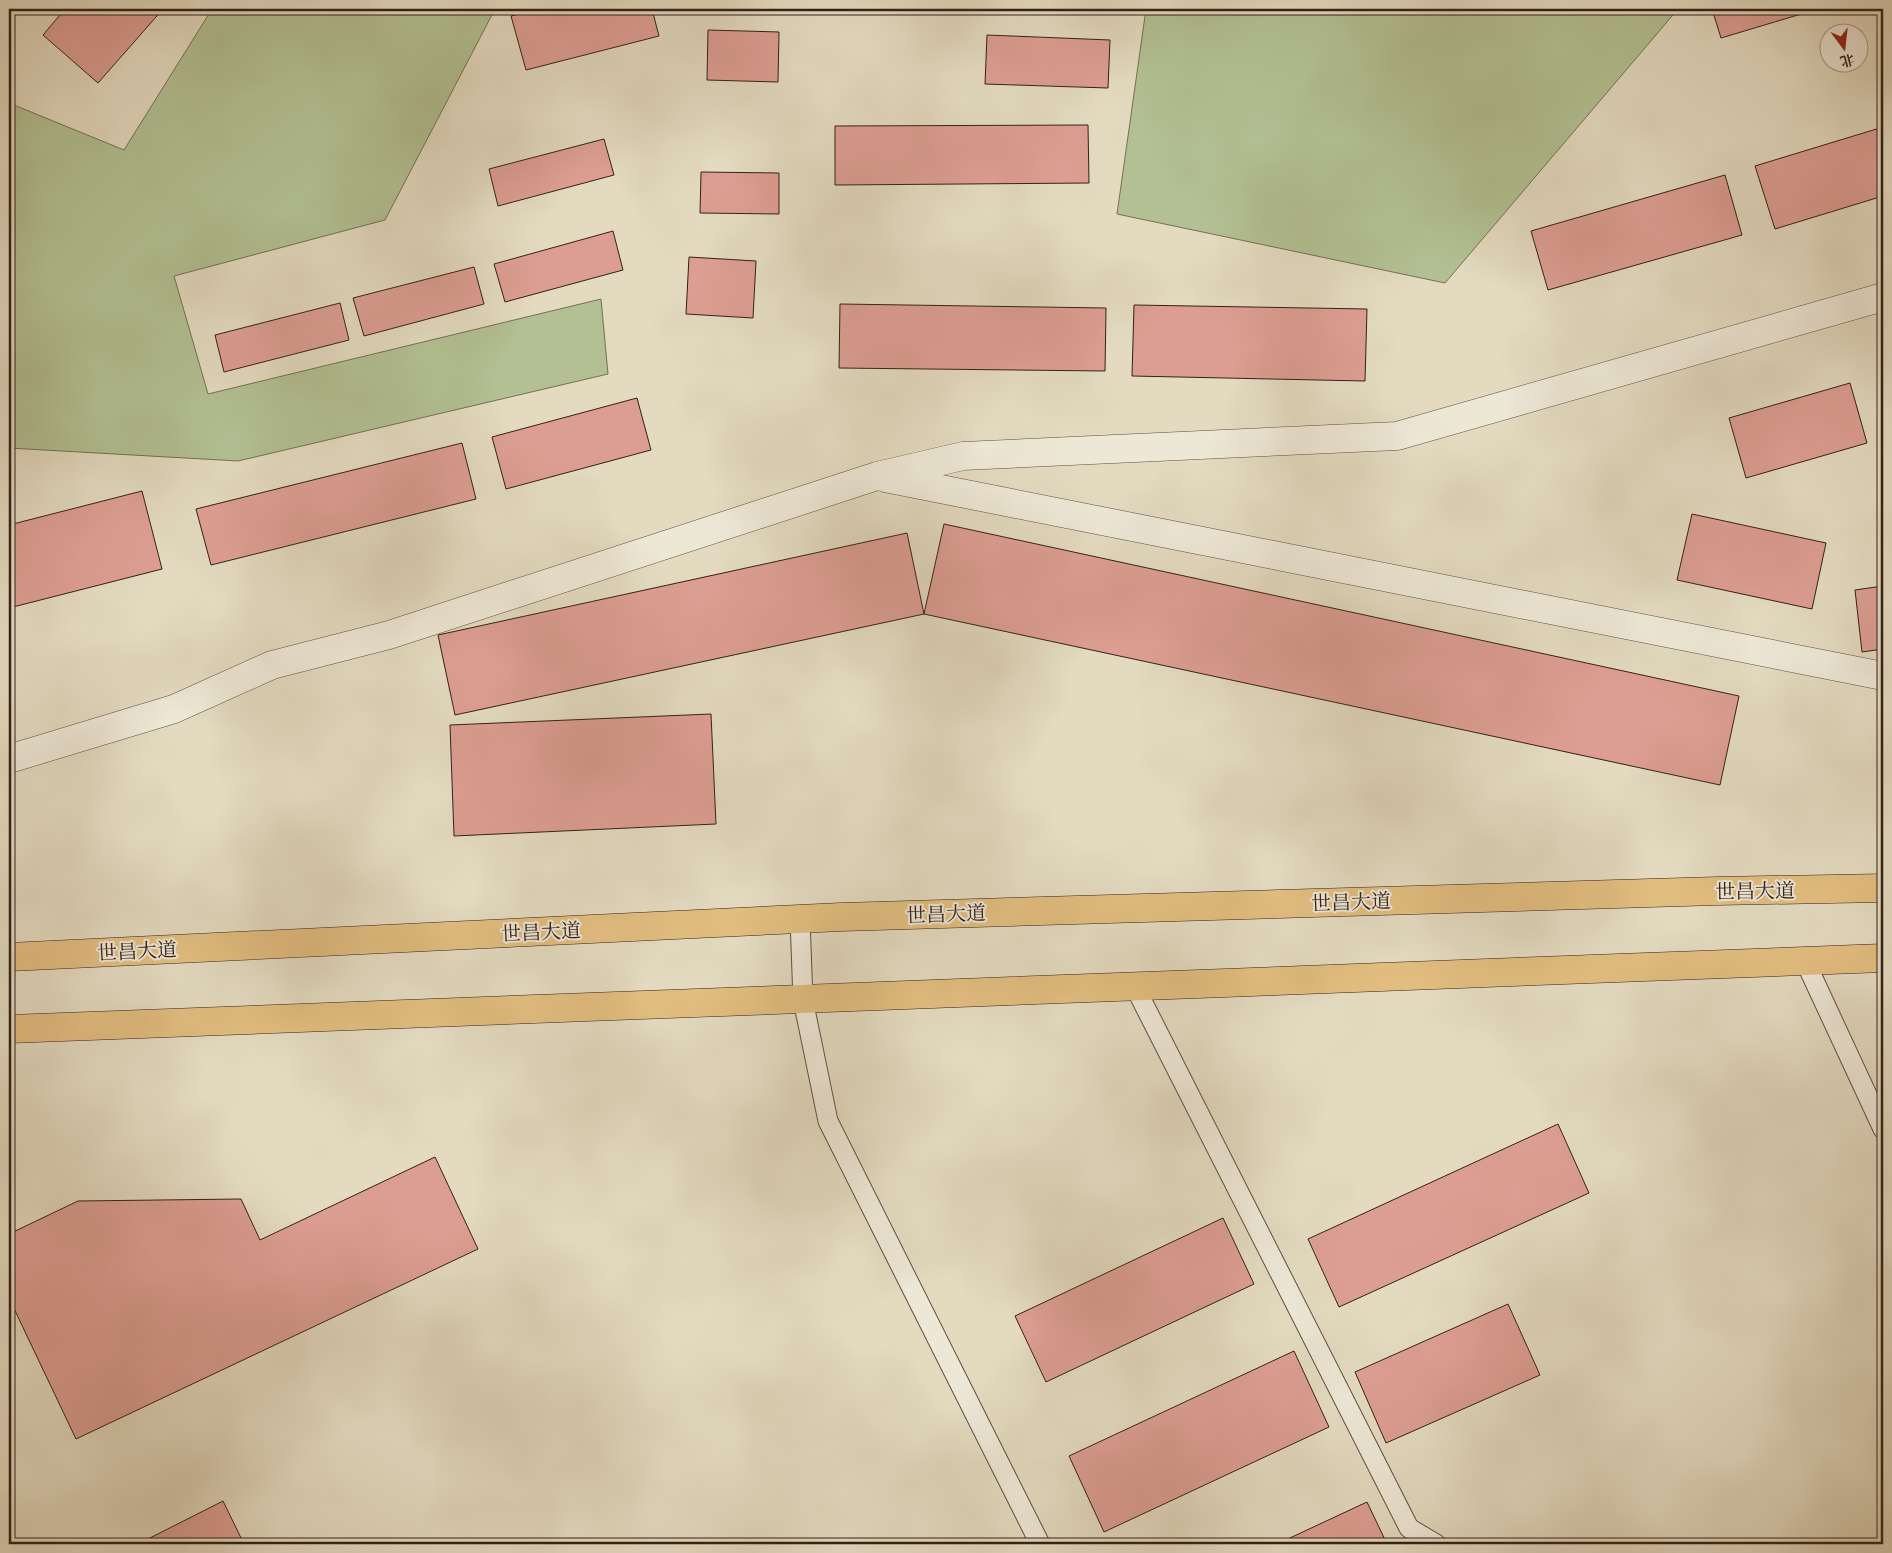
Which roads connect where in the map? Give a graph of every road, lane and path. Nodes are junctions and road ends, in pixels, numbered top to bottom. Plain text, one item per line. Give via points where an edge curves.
1 (1883, 297) edge
2 (877, 476) junction
3 (1883, 676) edge
4 (9, 759) edge
5 (1883, 888) edge
6 (800, 920) junction
7 (9, 957) edge
8 (1883, 958) edge
9 (1805, 961) junction
10 (1135, 988) junction
11 (803, 1000) junction
12 (9, 1029) edge
13 (1883, 1129) edge
14 (1040, 1544) edge
15 (1436, 1544) edge

1 - 2 street via 1397,436 963,456
2 - 3 street
2 - 4 street via 389,635 272,666 174,709
5 - 6 main road, 世昌大道
6 - 7 main road, 世昌大道
6 - 11 lane
8 - 9 main road
9 - 10 main road
9 - 13 lane
10 - 11 main road
10 - 15 lane via 1409,1528
11 - 12 main road
11 - 14 lane via 828,1121

